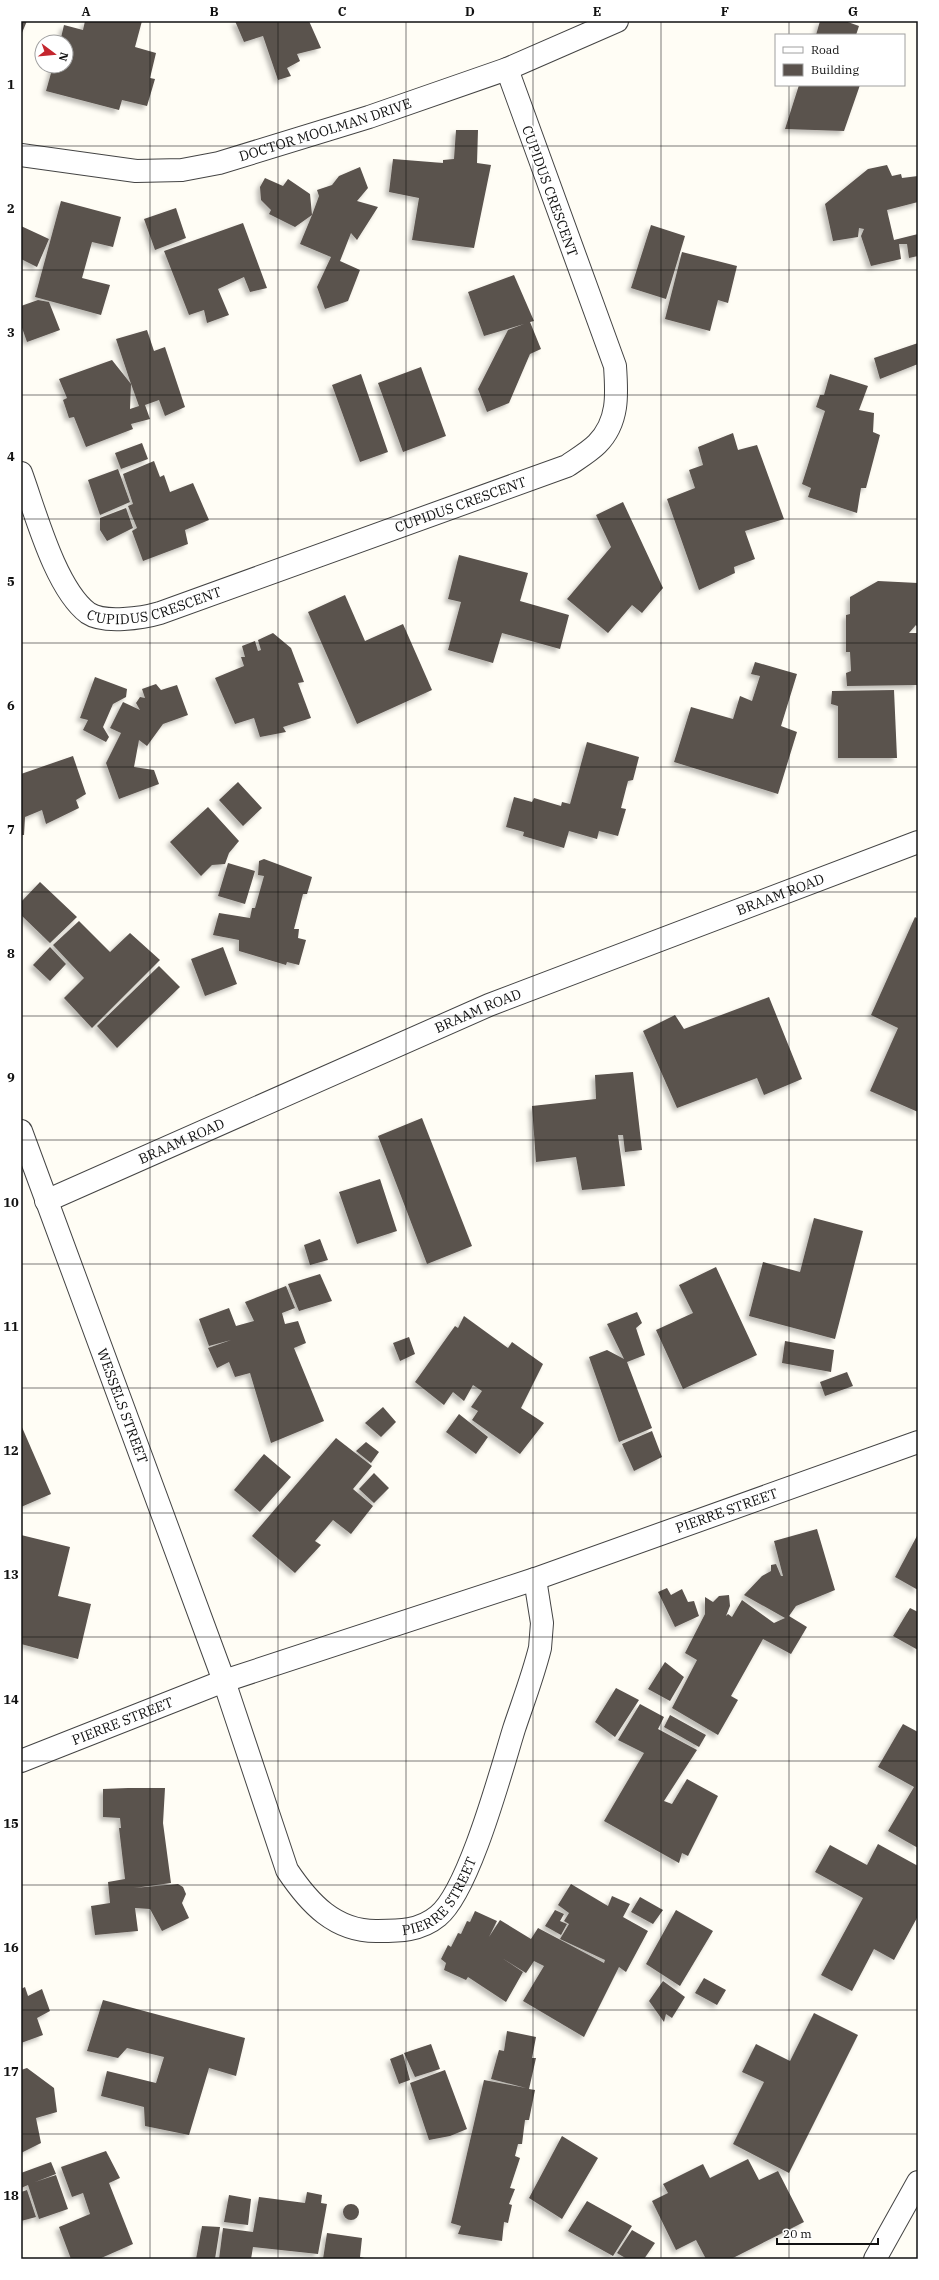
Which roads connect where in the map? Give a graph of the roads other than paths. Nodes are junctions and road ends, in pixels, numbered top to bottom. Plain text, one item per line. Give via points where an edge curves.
1 (617, 21) edge
2 (507, 69) junction
3 (21, 155) edge
4 (21, 473) edge
5 (918, 842) edge
6 (21, 1131) edge
7 (46, 1201) junction
8 (918, 1442) edge
9 (535, 1579) junction
10 (224, 1681) junction
11 (21, 1761) edge
12 (918, 2182) edge
13 (874, 2259) edge

1 - 2 street, DOCTOR MOOLMAN DRIVE
2 - 3 street, DOCTOR MOOLMAN DRIVE via 369,117 219,163 182,170 136,171
2 - 4 street, CUPIDUS CRESCENT via 615,366 615,416 598,443 568,466 142,618 103,618 89,613 76,598 53,561
5 - 7 street, BRAAM ROAD via 489,1004
6 - 7 street, WESSELS STREET
7 - 10 street, WESSELS STREET
8 - 9 street, PIERRE STREET
9 - 10 street, PIERRE STREET
9 - 10 street, PIERRE STREET via 542,1623 540,1648 484,1824 457,1893 439,1916 416,1928 366,1931 343,1926 302,1892 287,1870
10 - 11 street, PIERRE STREET
12 - 13 street

